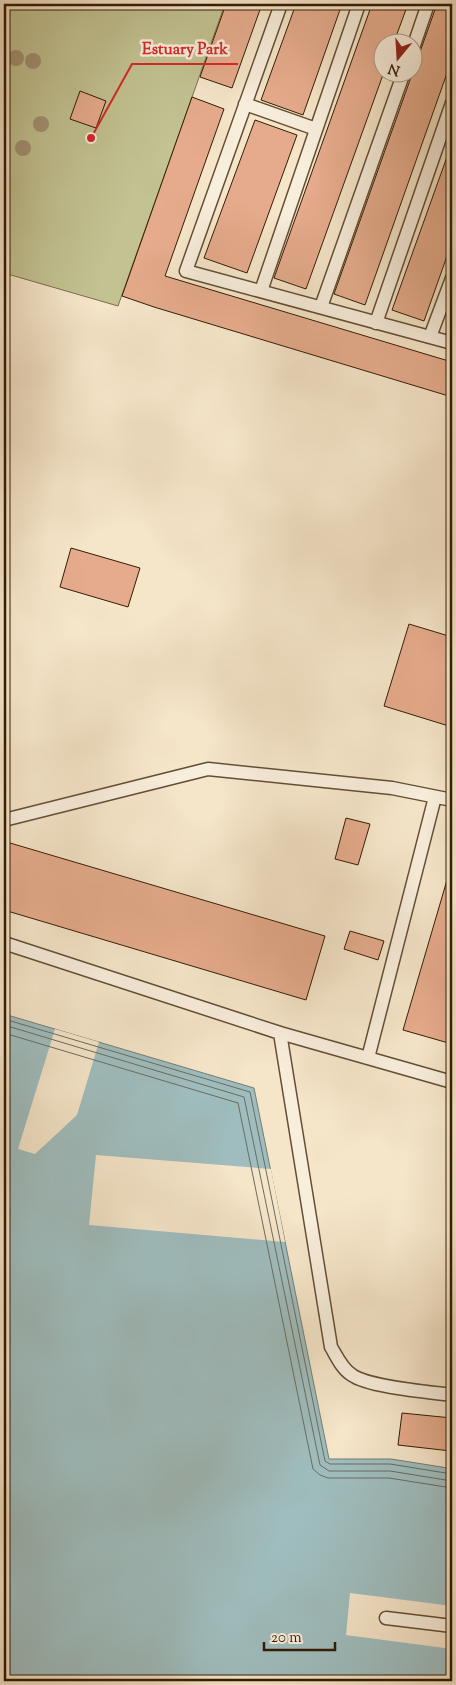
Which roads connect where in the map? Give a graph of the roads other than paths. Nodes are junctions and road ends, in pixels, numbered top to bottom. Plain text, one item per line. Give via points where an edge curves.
1 (281, 4) edge
2 (359, 4) edge
3 (428, 4) edge
4 (418, 32) edge
5 (400, 82) edge
6 (452, 103) edge
7 (245, 104) junction
8 (316, 129) junction
9 (452, 278) edge
10 (261, 291) junction
11 (321, 308) junction
12 (376, 323) junction
13 (430, 337) junction
14 (452, 343) edge
15 (435, 797) junction
16 (452, 800) edge
17 (4, 820) edge
18 (4, 943) edge
19 (280, 1034) junction
20 (368, 1058) junction
21 (452, 1082) edge
22 (452, 1395) edge
23 (386, 1618) dead end
24 (452, 1626) edge

1 - 7 lane
2 - 8 lane
3 - 4 lane
5 - 11 lane
6 - 12 lane
7 - 8 lane
7 - 10 lane via 186,271
8 - 10 lane
9 - 13 lane
10 - 11 lane
11 - 12 lane
12 - 13 lane
13 - 14 lane
15 - 16 lane
15 - 17 lane via 392,788 208,769
15 - 20 lane
18 - 19 lane
19 - 20 lane
19 - 22 lane via 331,1347 342,1366 353,1376 381,1385
20 - 21 lane
23 - 24 lane

